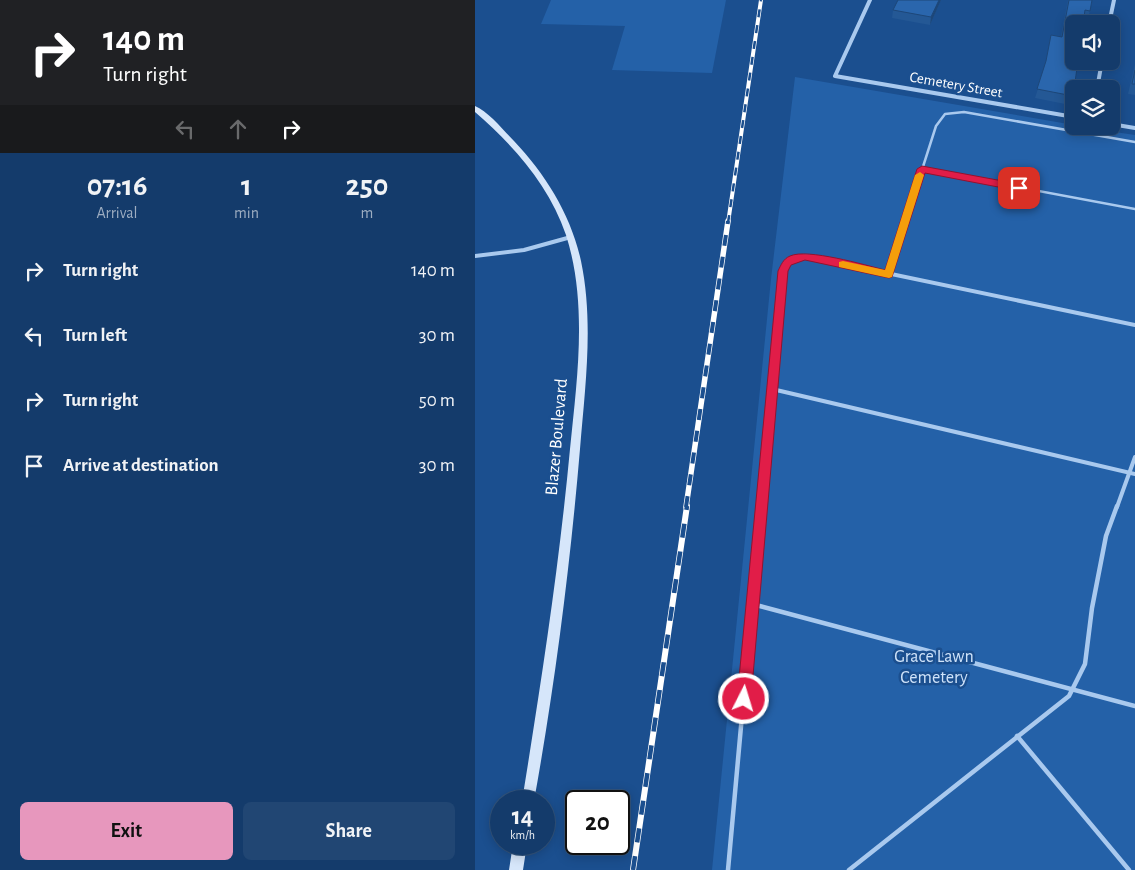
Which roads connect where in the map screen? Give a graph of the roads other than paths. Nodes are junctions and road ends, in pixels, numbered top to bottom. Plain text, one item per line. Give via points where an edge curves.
1 (870, 0) edge
2 (1114, 0) edge
3 (1111, 15) edge
4 (475, 108) edge
5 (1065, 115) edge
6 (1120, 126) edge
7 (1135, 128) edge
8 (1135, 142) edge
9 (922, 169) junction
10 (1135, 209) edge
11 (571, 237) junction
12 (475, 256) edge
13 (889, 274) junction
14 (1135, 326) edge
15 (772, 389) junction
16 (1135, 457) edge
17 (1132, 473) edge
18 (752, 604) junction
19 (1072, 689) junction
20 (1135, 706) edge
21 (1017, 736) junction
22 (529, 790) edge
23 (518, 855) edge
24 (516, 870) edge
25 (728, 870) edge
26 (849, 870) edge
27 (1129, 870) edge

1 - 5 street, Cemetery Street via 835,76
2 - 3 street
4 - 11 main road, Blazer Boulevard via 536,169
6 - 7 street
8 - 9 lane via 952,112 941,118 936,126
9 - 10 lane
9 - 13 lane
11 - 12 lane via 519,252
11 - 22 main road, Blazer Boulevard via 581,281 583,352 569,514 546,693
13 - 14 lane
13 - 15 lane via 805,256 788,262 783,271
15 - 17 lane
15 - 18 lane
16 - 17 lane
17 - 19 lane via 1106,536 1085,664
18 - 19 lane
18 - 25 lane
19 - 20 lane
19 - 21 lane via 1069,696
21 - 26 lane
21 - 27 lane
23 - 24 main road

